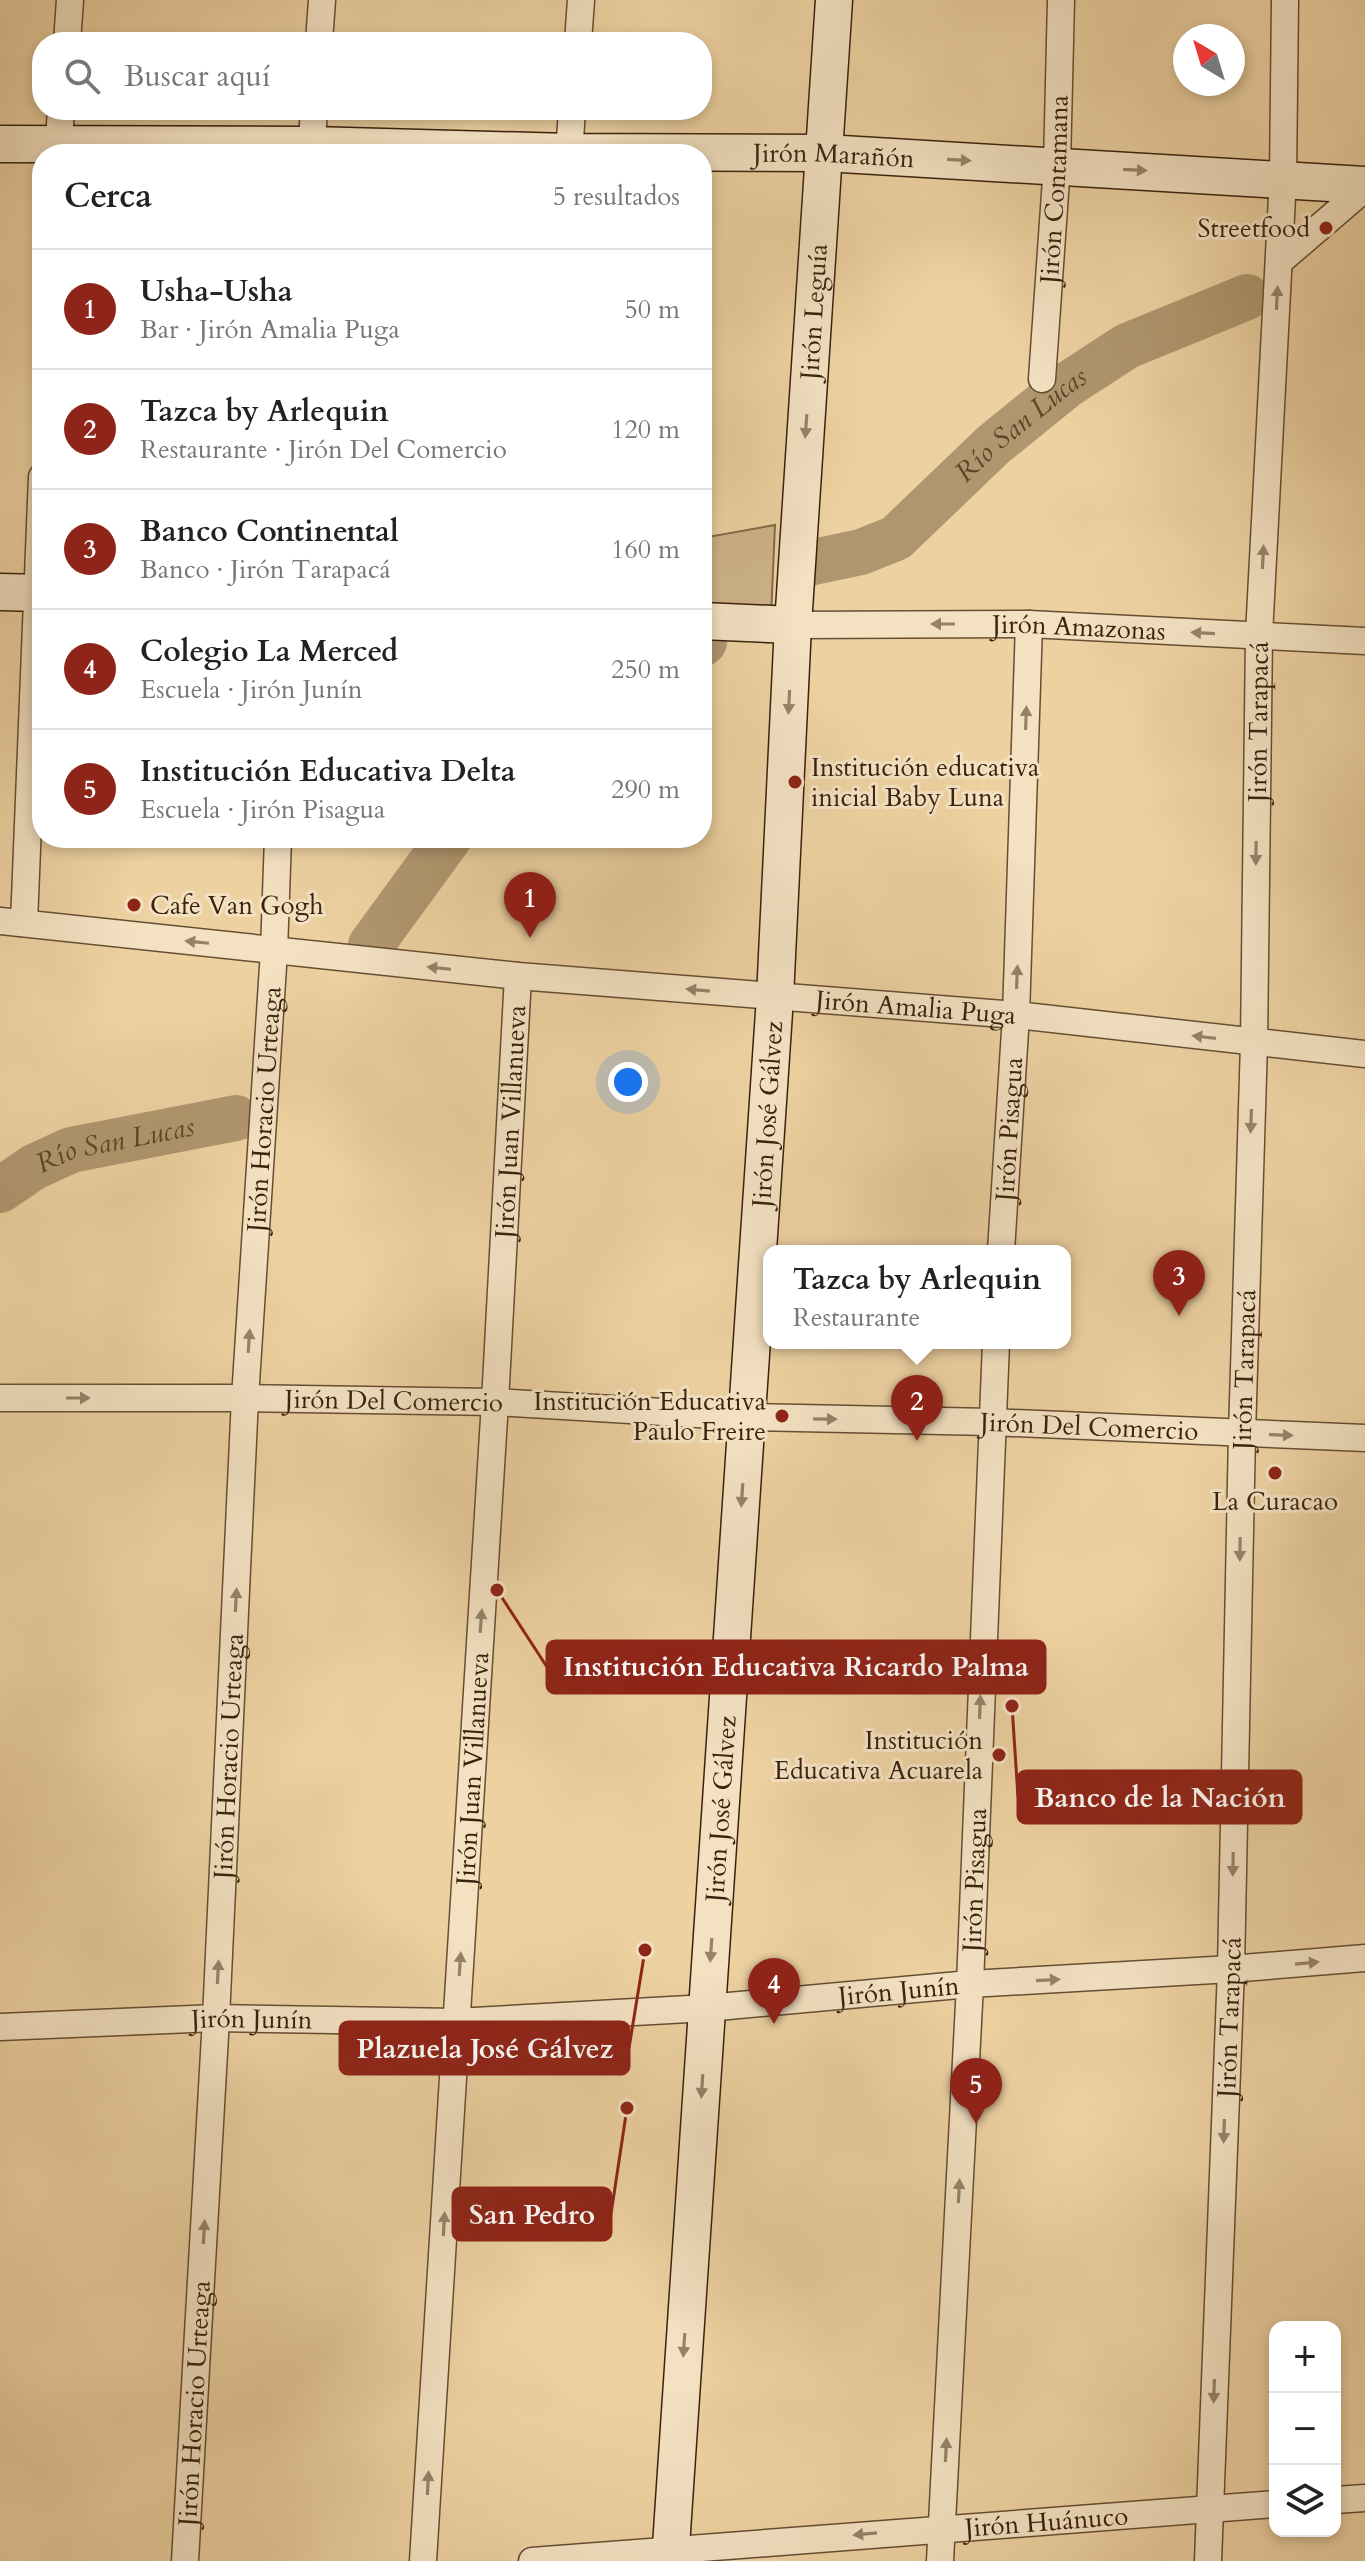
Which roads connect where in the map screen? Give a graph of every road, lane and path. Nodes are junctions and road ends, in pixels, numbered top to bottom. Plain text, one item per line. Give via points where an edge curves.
1 (70, 0) edge
2 (322, 0) edge
3 (581, 0) edge
4 (834, 0) edge
5 (1061, 0) edge
6 (1285, 0) edge
7 (68, 32) edge
8 (320, 32) edge
9 (579, 32) edge
10 (571, 120) edge
11 (59, 136) edge
12 (313, 136) edge
13 (0, 144) edge
14 (433, 144) edge
15 (570, 144) edge
16 (712, 153) edge
17 (825, 153) junction
18 (1057, 165) junction
19 (1283, 178) junction
20 (1365, 186) edge
21 (1279, 262) junction
22 (1042, 379) dead end
23 (0, 592) edge
24 (32, 593) edge
25 (712, 621) edge
26 (1029, 624) junction
27 (793, 625) junction
28 (1259, 635) junction
29 (1365, 641) edge
30 (32, 678) edge
31 (278, 848) edge
32 (12, 922) edge
33 (274, 951) junction
34 (518, 976) junction
35 (775, 997) junction
36 (1016, 1015) junction
37 (1254, 1043) junction
38 (1365, 1054) edge
39 (1001, 1245) edge
40 (996, 1349) edge
41 (0, 1398) edge
42 (245, 1398) junction
43 (495, 1402) junction
44 (747, 1417) junction
45 (991, 1422) junction
46 (1242, 1434) junction
47 (1365, 1438) edge
48 (1365, 1958) edge
49 (1231, 1969) junction
50 (970, 1984) junction
51 (707, 2008) junction
52 (216, 2018) junction
53 (456, 2022) junction
54 (0, 2027) edge
55 (1365, 2498) edge
56 (1341, 2500) edge
57 (1269, 2504) edge
58 (1209, 2509) junction
59 (942, 2528) junction
60 (671, 2556) edge
61 (185, 2561) edge
62 (423, 2561) edge
63 (532, 2561) edge
64 (940, 2561) edge
65 (1208, 2561) edge

1 - 7 street
2 - 8 street
3 - 9 street
4 - 17 street, Jirón Leguía
5 - 18 street, Jirón Contamana
6 - 19 street, Jirón Tarapacá
10 - 15 street
11 - 12 street, Jirón Marañón
11 - 13 street, Jirón Marañón
12 - 14 street, Jirón Marañón
16 - 17 street, Jirón Marañón
17 -> 18 street, Jirón Marañón
17 -> 27 street, Jirón Leguía
18 -> 19 street, Jirón Marañón
18 - 22 street, Jirón Contamana
19 - 20 street, Jirón Marañón
19 - 21 street, Jirón Tarapacá
20 - 21 street
28 -> 21 street, Jirón Tarapacá
23 - 24 street
25 - 27 street
26 -> 27 street, Jirón Amazonas
28 -> 26 street, Jirón Amazonas
36 -> 26 street, Jirón Pisagua
27 -> 35 street, Jirón José Gálvez
28 - 29 street, Jirón Amazonas
28 -> 37 street, Jirón Tarapacá
30 - 32 street
31 - 33 street, Jirón Horacio Urteaga
33 -> 32 street, Jirón Amalia Puga
34 -> 33 street, Jirón Amalia Puga
42 -> 33 street, Jirón Horacio Urteaga
35 -> 34 street, Jirón Amalia Puga
34 - 43 street, Jirón Juan Villanueva
35 - 36 street, Jirón Amalia Puga
35 - 44 street, Jirón José Gálvez
37 -> 36 street, Jirón Amalia Puga
36 - 39 street, Jirón Pisagua
37 - 38 street, Jirón Amalia Puga
37 -> 46 street, Jirón Tarapacá
40 - 45 street, Jirón Pisagua
41 -> 42 street, Jirón Del Comercio
42 - 43 street, Jirón Del Comercio
52 -> 42 street, Jirón Horacio Urteaga
43 - 44 street, Jirón Del Comercio
53 -> 43 street, Jirón Juan Villanueva
44 -> 45 street, Jirón Del Comercio
44 -> 51 street, Jirón José Gálvez
45 - 46 street, Jirón Del Comercio
50 -> 45 street, Jirón Pisagua
46 -> 47 street, Jirón Del Comercio
46 -> 49 street, Jirón Tarapacá
49 -> 48 street, Jirón Junín
50 -> 49 street, Jirón Junín
49 -> 58 street, Jirón Tarapacá
50 - 51 street, Jirón Junín
59 -> 50 street, Jirón Pisagua
51 - 53 street, Jirón Junín
51 -> 60 street, Jirón José Gálvez
52 - 53 street, Jirón Junín
52 - 54 street, Jirón Junín
61 -> 52 street, Jirón Horacio Urteaga
62 -> 53 street, Jirón Juan Villanueva
55 - 56 street
57 - 58 street, Jirón Huánuco
58 - 59 street, Jirón Huánuco
58 - 65 street, Jirón Tarapacá
59 -> 60 street, Jirón Huánuco
59 - 64 street, Jirón Pisagua
60 - 63 street, Jirón Huánuco

